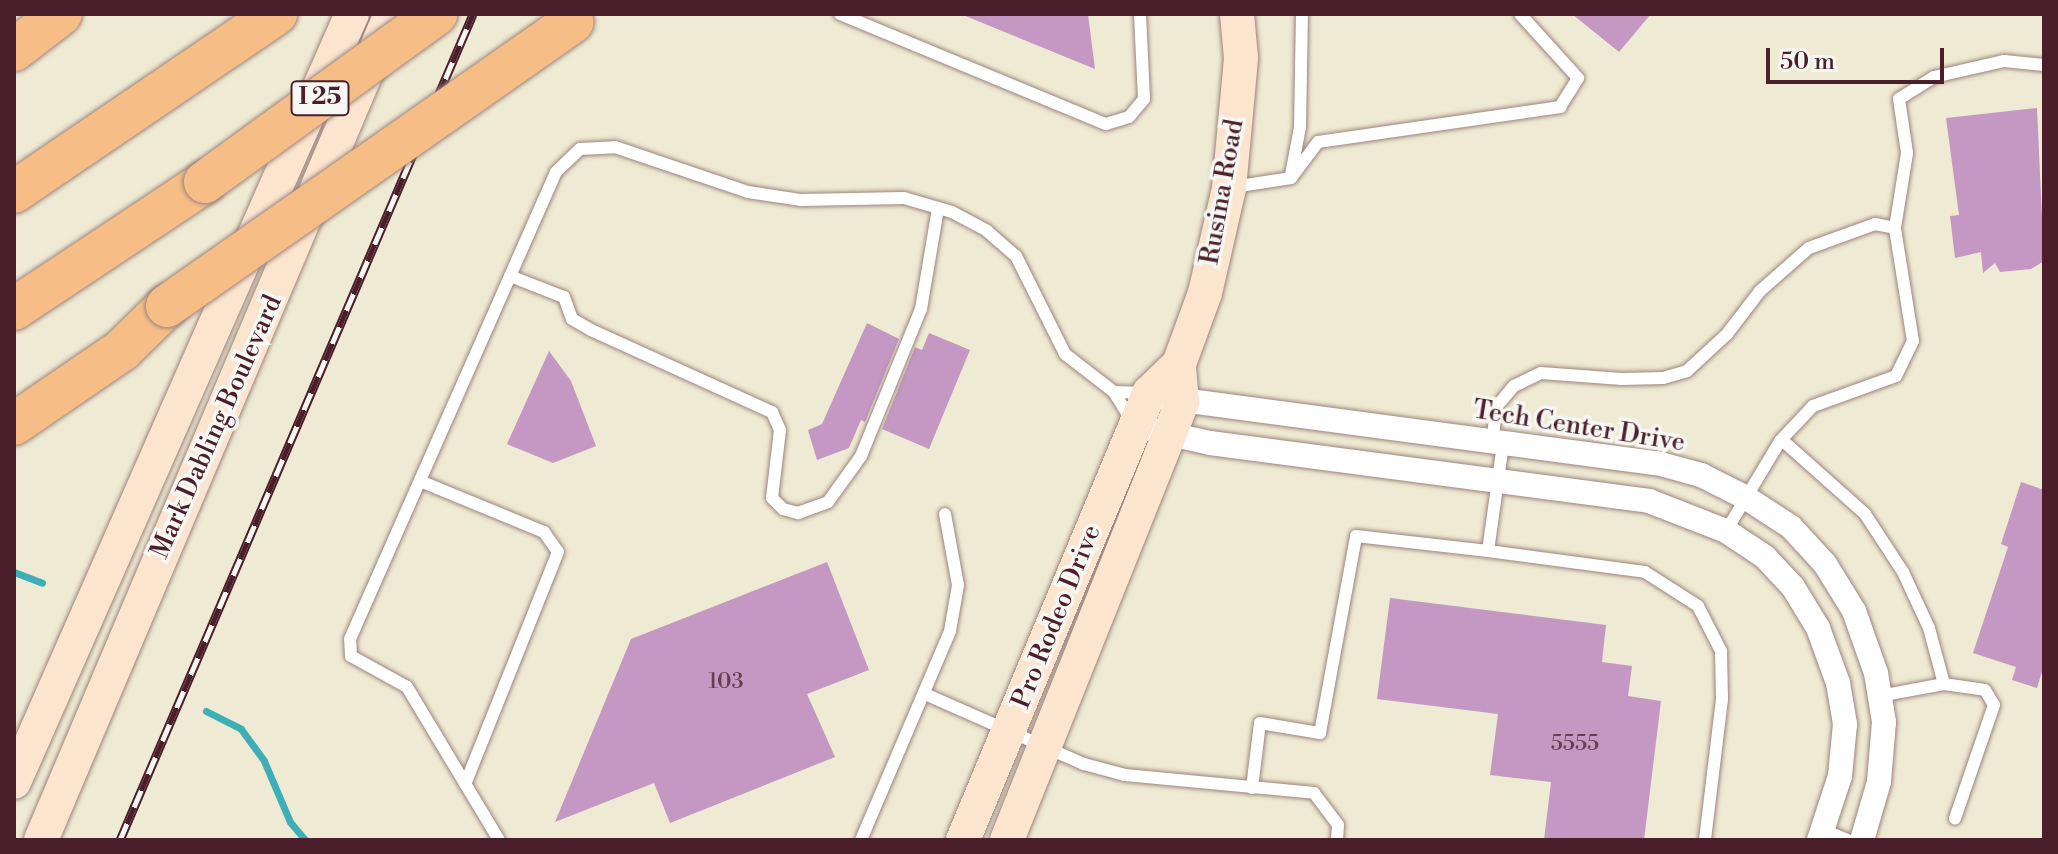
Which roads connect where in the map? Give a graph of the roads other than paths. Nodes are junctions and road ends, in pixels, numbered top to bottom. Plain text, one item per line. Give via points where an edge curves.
1 (61, 14) edge
2 (352, 14) edge
3 (391, 14) edge
4 (436, 14) edge
5 (840, 14) edge
6 (1140, 14) edge
7 (1237, 14) edge
8 (1302, 14) edge
9 (1520, 14) edge
10 (578, 18) edge
11 (262, 25) edge
12 (14, 50) edge
13 (2044, 65) edge
14 (1291, 178) junction
15 (1229, 188) junction
16 (14, 192) edge
17 (938, 208) junction
18 (1895, 228) junction
19 (510, 276) junction
20 (14, 309) edge
21 (118, 344) junction
22 (1179, 364) junction
23 (1114, 392) junction
24 (1149, 393) junction
25 (14, 400) edge
26 (1182, 402) junction
27 (14, 424) edge
28 (1135, 425) junction
29 (1170, 435) junction
30 (1782, 440) junction
31 (1497, 442) junction
32 (420, 481) junction
33 (1498, 481) junction
34 (1745, 497) junction
35 (945, 514) dead end
36 (1726, 531) junction
37 (1488, 551) junction
38 (68, 650) junction
39 (1944, 684) junction
40 (925, 694) junction
41 (1880, 696) junction
42 (14, 729) edge
43 (1010, 733) junction
44 (1047, 747) junction
45 (14, 782) edge
46 (465, 784) junction
47 (1252, 788) junction
48 (1955, 818) dead end
49 (1822, 835) edge
50 (41, 840) edge
51 (499, 840) edge
52 (861, 840) edge
53 (963, 840) edge
54 (1007, 840) edge
55 (1337, 840) edge
56 (1705, 840) edge
57 (1848, 840) edge
58 (1862, 840) edge

1 - 12 highway
2 - 38 street, Mark Dabling Boulevard
3 - 50 street, Mark Dabling Boulevard
4 - 20 highway, I 25, bridge via 205,182
5 - 6 lane via 1106,124 1129,117 1144,99
7 - 15 street, Rusina Road via 1241,58
8 - 14 lane via 1300,127
9 - 14 lane via 1578,78 1560,107 1318,142
10 - 21 highway, bridge
11 - 16 highway
13 - 18 lane via 2004,61 1934,77 1899,99 1907,153
14 - 15 lane
15 - 22 street, Rusina Road via 1205,293
17 - 19 lane via 904,198 801,200 748,192 615,147 580,149 556,172
17 - 19 lane via 921,309 861,456 828,502 798,513 783,509 772,498 780,430 772,412 591,330 572,319 564,297
17 - 23 lane via 987,231 1016,256 1065,354
18 - 30 lane via 1913,341 1896,376 1813,406
18 - 31 lane via 1875,224 1809,248 1760,291 1727,334 1687,371 1663,378 1622,379 1541,373 1514,386 1497,406
19 - 32 lane
21 - 25 highway
21 - 27 highway
22 - 24 street, Rusina Road
22 - 26 street, Rusina Road
23 - 24 lane
23 - 28 lane
24 - 26 street, Tech Center Drive
24 - 28 street, Pro Rodeo Drive
26 - 29 street, Pro Rodeo Drive
26 - 31 street, Tech Center Drive
28 - 29 street
28 - 43 street, Pro Rodeo Drive
29 - 33 street
29 - 44 street, Pro Rodeo Drive
30 - 34 lane
30 - 39 lane via 1865,514 1903,572 1929,628
31 - 33 lane
31 - 34 street, Tech Center Drive via 1657,463
32 - 46 lane via 350,639 351,656 407,687
32 - 46 lane via 544,532 558,552
33 - 36 street via 1649,501
33 - 37 lane
34 - 36 lane
34 - 41 street, Tech Center Drive via 1791,527 1825,564 1854,611
35 - 40 lane via 958,585 950,631
36 - 49 street via 1765,557 1793,587 1818,628 1838,683 1845,724 1840,776
37 - 47 lane via 1356,536 1320,733 1260,723
37 - 56 lane via 1645,572 1698,606 1721,651 1722,699
38 - 42 street via 38,668
38 - 45 street, Mark Dabling Boulevard
39 - 41 lane
39 - 48 lane via 1985,690 1994,705
40 - 43 lane
40 - 52 lane
41 - 58 street, Tech Center Drive via 1884,722 1879,782
43 - 44 lane
43 - 53 street, Pro Rodeo Drive
44 - 47 lane via 1125,775
44 - 54 street, Pro Rodeo Drive
46 - 51 lane
47 - 55 lane via 1314,793 1338,825
49 - 57 lane

